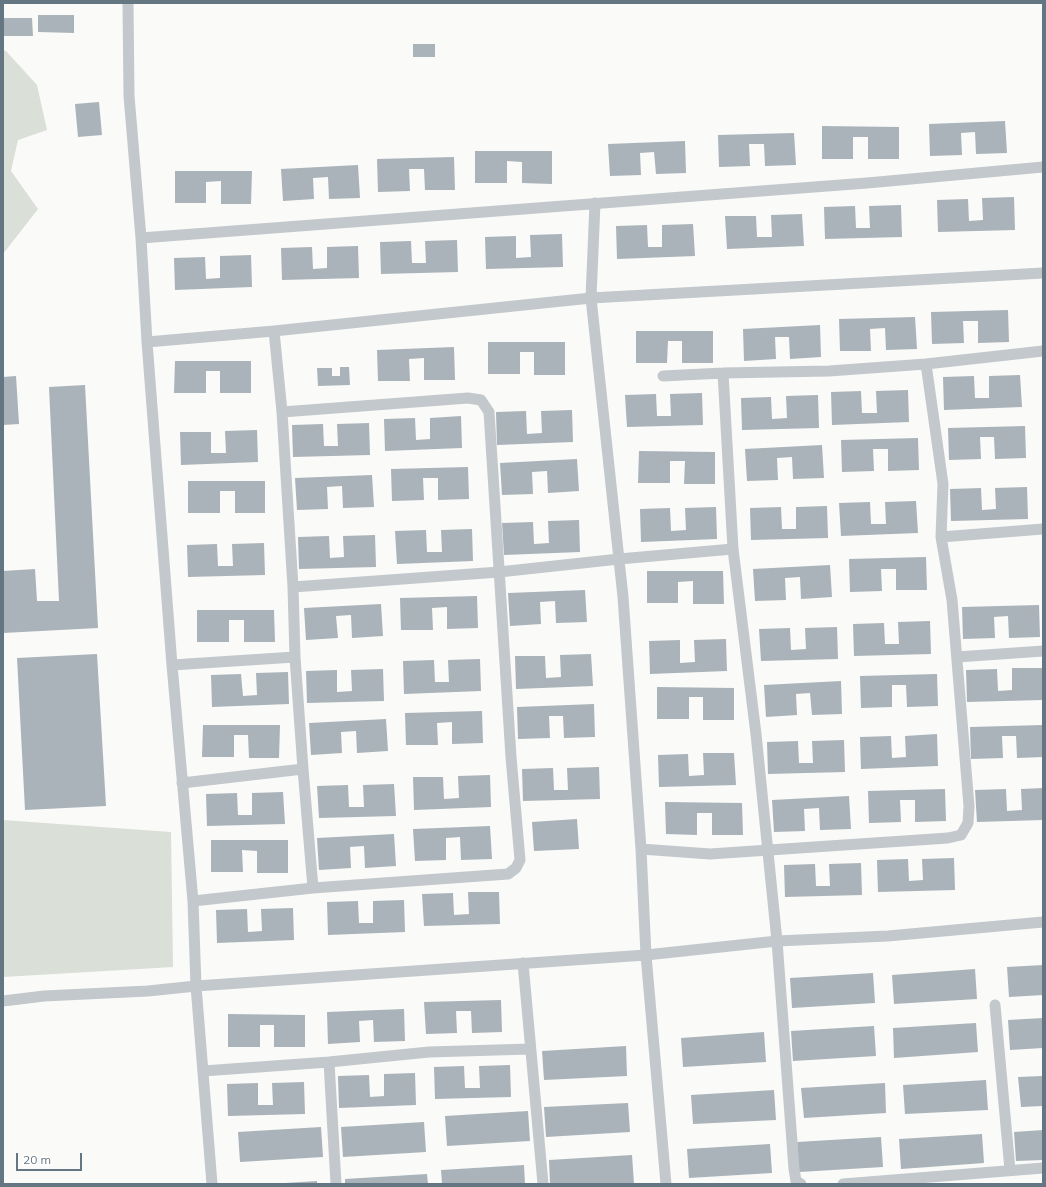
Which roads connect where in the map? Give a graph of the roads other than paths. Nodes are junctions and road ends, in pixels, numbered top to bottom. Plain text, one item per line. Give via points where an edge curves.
1 (128, 3) edge
2 (1043, 170) edge
3 (595, 203) junction
4 (141, 238) junction
5 (1043, 273) edge
6 (591, 298) junction
7 (274, 331) junction
8 (147, 342) junction
9 (1043, 351) edge
10 (926, 364) junction
11 (723, 373) junction
12 (663, 376) dead end
13 (282, 412) junction
14 (1043, 529) edge
15 (941, 537) junction
16 (733, 549) junction
17 (619, 559) junction
18 (498, 572) junction
19 (293, 586) junction
20 (1043, 651) edge
21 (295, 657) junction
22 (957, 657) junction
23 (172, 665) junction
24 (302, 769) junction
25 (182, 783) junction
26 (641, 849) junction
27 (768, 850) junction
28 (313, 888) junction
29 (193, 901) junction
30 (1043, 922) edge
31 (777, 941) junction
32 (646, 955) junction
33 (523, 963) junction
34 (196, 986) junction
35 (3, 1001) edge
36 (995, 1004) dead end
37 (530, 1049) junction
38 (329, 1062) junction
39 (203, 1071) junction
40 (1043, 1168) edge
41 (1010, 1170) junction
42 (212, 1184) edge
43 (336, 1184) edge
44 (543, 1184) edge
45 (666, 1184) edge
46 (801, 1184) edge
47 (842, 1184) edge

1 - 4 lane via 129,96
2 - 3 lane
3 - 4 lane
3 - 6 lane
4 - 8 lane
5 - 6 lane
6 - 7 lane
6 - 17 lane
7 - 8 lane
7 - 13 lane
8 - 23 lane
9 - 10 lane
10 - 11 lane via 829,371
10 - 15 lane via 943,484
11 - 12 lane
11 - 16 lane
13 - 18 lane via 468,398 481,400 489,412
13 - 19 lane
14 - 15 lane
15 - 22 lane via 952,600
16 - 17 lane
16 - 27 lane
17 - 18 lane
17 - 26 lane
18 - 19 lane
18 - 28 lane via 520,860 516,868 508,874
19 - 21 lane
20 - 22 lane
21 - 23 lane
21 - 24 lane
22 - 27 lane via 969,806 968,823 961,835
23 - 25 lane
24 - 25 lane
24 - 28 lane
25 - 29 lane
26 - 27 lane via 710,854
26 - 32 lane
27 - 31 lane
28 - 29 lane
29 - 34 lane
30 - 31 lane via 888,936
31 - 32 lane
31 - 46 lane via 794,1169 796,1182
32 - 33 lane
32 - 45 lane
33 - 34 lane
33 - 37 lane
34 - 35 lane
34 - 39 lane
36 - 41 lane
37 - 38 lane via 428,1052
37 - 44 lane
38 - 39 lane
38 - 43 lane
39 - 42 lane
40 - 41 lane
41 - 47 lane

